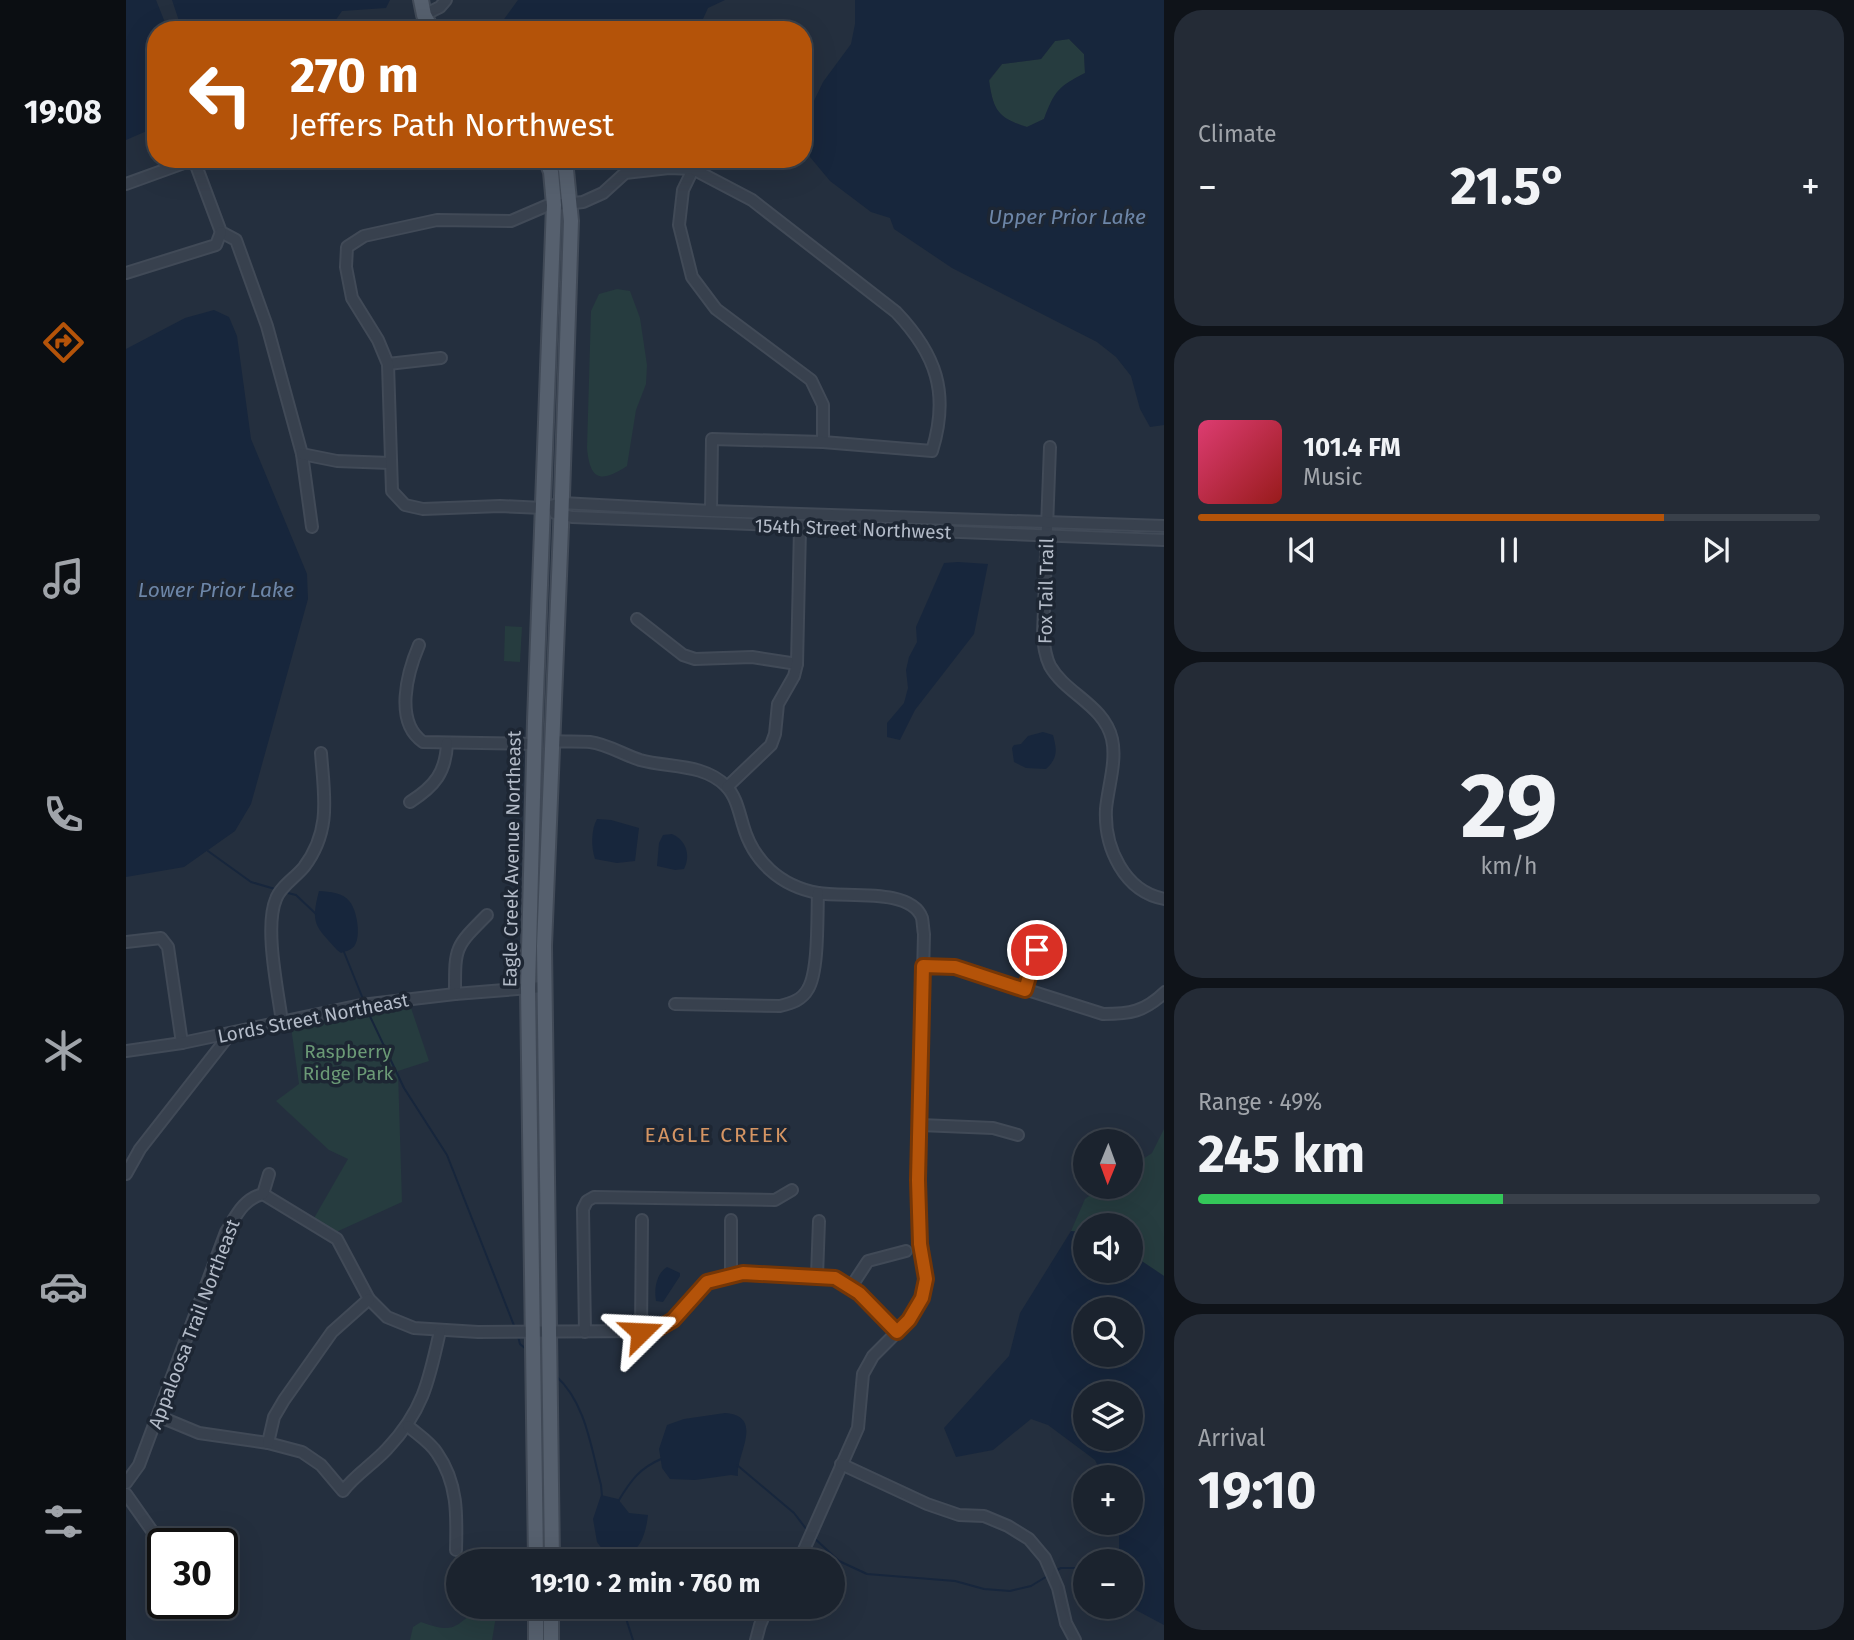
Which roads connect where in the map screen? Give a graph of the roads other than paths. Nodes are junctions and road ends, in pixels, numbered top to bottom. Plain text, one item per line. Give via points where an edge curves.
1 (446, 0) edge
2 (422, 7) edge
3 (170, 168) edge
4 (197, 168) edge
5 (549, 168) edge
6 (565, 168) edge
7 (669, 168) edge
8 (694, 168) edge
9 (702, 168) edge
10 (126, 184) edge
11 (563, 204) junction
12 (221, 232) junction
13 (126, 273) edge
14 (441, 358) dead end
15 (388, 364) junction
16 (822, 442) junction
17 (1050, 447) dead end
18 (302, 454) junction
19 (390, 463) junction
20 (543, 508) junction
21 (562, 510) junction
22 (711, 511) junction
23 (1047, 524) junction
24 (1164, 526) edge
25 (312, 527) dead end
26 (800, 528) junction
27 (1046, 537) junction
28 (1164, 540) edge
29 (637, 619) dead end
30 (419, 645) dead end
31 (797, 664) junction
32 (552, 741) junction
33 (447, 743) junction
34 (534, 744) junction
35 (321, 753) dead end
36 (727, 787) junction
37 (410, 802) dead end
38 (548, 831) junction
39 (818, 893) junction
40 (1164, 899) edge
41 (488, 915) dead end
42 (1043, 929) dead end
43 (126, 942) edge
44 (923, 966) junction
45 (544, 987) junction
46 (528, 988) junction
47 (1025, 990) junction
48 (1164, 992) edge
49 (455, 994) junction
50 (675, 1004) dead end
51 (282, 1022) junction
52 (230, 1034) junction
53 (182, 1043) junction
54 (126, 1051) edge
55 (919, 1125) junction
56 (1018, 1135) dead end
57 (126, 1174) edge
58 (269, 1174) dead end
59 (792, 1189) dead end
60 (263, 1194) junction
61 (642, 1220) dead end
62 (731, 1220) dead end
63 (819, 1221) dead end
64 (905, 1251) dead end
65 (731, 1276) junction
66 (817, 1276) junction
67 (851, 1287) junction
68 (369, 1299) junction
69 (440, 1331) junction
70 (534, 1332) junction
71 (549, 1332) junction
72 (585, 1332) junction
73 (641, 1332) junction
74 (897, 1332) junction
75 (158, 1416) junction
76 (408, 1426) junction
77 (268, 1443) junction
78 (841, 1464) junction
79 (126, 1483) edge
80 (126, 1493) edge
81 (150, 1528) edge
82 (456, 1549) edge
83 (536, 1549) edge
84 (552, 1549) edge
85 (804, 1549) edge
86 (536, 1619) edge
87 (551, 1619) edge
88 (763, 1619) edge
89 (536, 1640) edge
90 (551, 1640) edge
91 (756, 1640) edge
92 (1075, 1640) edge

1 - 2 street via 440,7
3 - 10 street
4 - 12 street
5 - 11 main road, Eagle Creek Avenue Northeast
6 - 11 main road, Eagle Creek Avenue Northeast
7 - 11 street via 625,173 603,194
8 - 16 street via 683,190 679,225 692,277 716,309 811,380 822,405
9 - 16 street via 752,200 896,312 915,332 935,366 941,398 932,450
11 - 15 street via 510,221 437,220 364,236 347,247 352,298 379,340
11 - 20 main road, Eagle Creek Avenue Northeast
11 - 21 main road, Eagle Creek Avenue Northeast
12 - 13 street via 216,246
12 - 18 street via 236,240 267,326
14 - 15 street
15 - 19 street, 154th Street Northwest
16 - 22 street via 712,439
17 - 23 street, Fox Tail Trail
18 - 19 street
18 - 25 street
19 - 20 street, 154th Street Northwest via 392,491 405,505 423,509
20 - 21 street, 154th Street Northwest
20 - 34 main road, Eagle Creek Avenue Northeast
21 - 22 street, 154th Street Northwest
21 - 26 street, 154th Street Northwest
21 - 32 main road, Eagle Creek Avenue Northeast
22 - 23 street, 154th Street Northwest
23 - 24 street, 154th Street Northwest
23 - 27 street, Fox Tail Trail
26 - 27 street, 154th Street Northwest
26 - 31 street
27 - 28 street, 154th Street Northwest
27 - 40 street, Fox Tail Trail via 1045,656 1065,683 1096,710 1112,739 1106,811 1114,858 1130,882 1150,896
29 - 31 street via 683,655 695,659 752,657
30 - 33 street via 409,673 407,723 412,735 423,742
31 - 36 street via 778,704 771,745
32 - 36 street via 591,742 659,765 693,768
32 - 38 main road, Eagle Creek Avenue Northeast
33 - 34 street
33 - 37 street via 443,771
34 - 38 main road via 542,752 542,803
34 - 46 main road, Eagle Creek Avenue Northeast
35 - 51 street via 325,821 305,866 276,898 271,929
36 - 39 street via 753,852 774,875
38 - 45 main road, Eagle Creek Avenue Northeast
39 - 44 street via 901,899 915,907 922,918
39 - 50 street via 814,971 808,989 797,1001 780,1006
41 - 49 street via 461,942 455,958
42 - 47 street
43 - 53 street via 161,938 168,947
44 - 47 street via 955,967
44 - 55 street
45 - 46 street, Lords Street Northeast
45 - 71 main road, Eagle Creek Avenue Northeast
46 - 49 street, Lords Street Northeast
46 - 70 main road, Eagle Creek Avenue Northeast
47 - 48 street via 1103,1014 1127,1014 1150,1006
49 - 51 street, Lords Street Northeast via 361,1005
51 - 52 street, Lords Street Northeast
52 - 53 street, Lords Street Northeast
52 - 57 street via 140,1149
53 - 54 street, Lords Street Northeast
55 - 56 street via 993,1128
55 - 74 street via 920,1244 926,1279 922,1298
58 - 60 street
59 - 72 street via 775,1200 594,1197 587,1201 583,1209
60 - 68 street via 337,1239
60 - 75 street, Appaloosa Trail Northeast via 252,1196 242,1206 226,1232
61 - 73 street
62 - 65 street
63 - 66 street
64 - 67 street via 868,1261
65 - 66 street
65 - 73 street via 707,1282 673,1320 654,1331
66 - 67 street via 835,1278
67 - 74 street
68 - 69 street via 387,1317 414,1328
68 - 77 street via 332,1332 284,1400
69 - 70 street
69 - 76 street via 430,1381
70 - 71 street
70 - 83 main road, Eagle Creek Avenue Northeast
71 - 72 street
71 - 84 main road, Eagle Creek Avenue Northeast
72 - 73 street
74 - 78 street via 873,1356 863,1374 858,1428
75 - 77 street via 199,1433
75 - 79 street, Appaloosa Trail Northeast via 139,1465
76 - 77 street via 343,1491 321,1465 302,1452
76 - 82 street via 436,1452 447,1473 457,1504
78 - 85 street
78 - 92 street via 927,1504 984,1516 1029,1539 1045,1558
80 - 81 street
86 - 89 main road
87 - 90 main road
88 - 91 street

